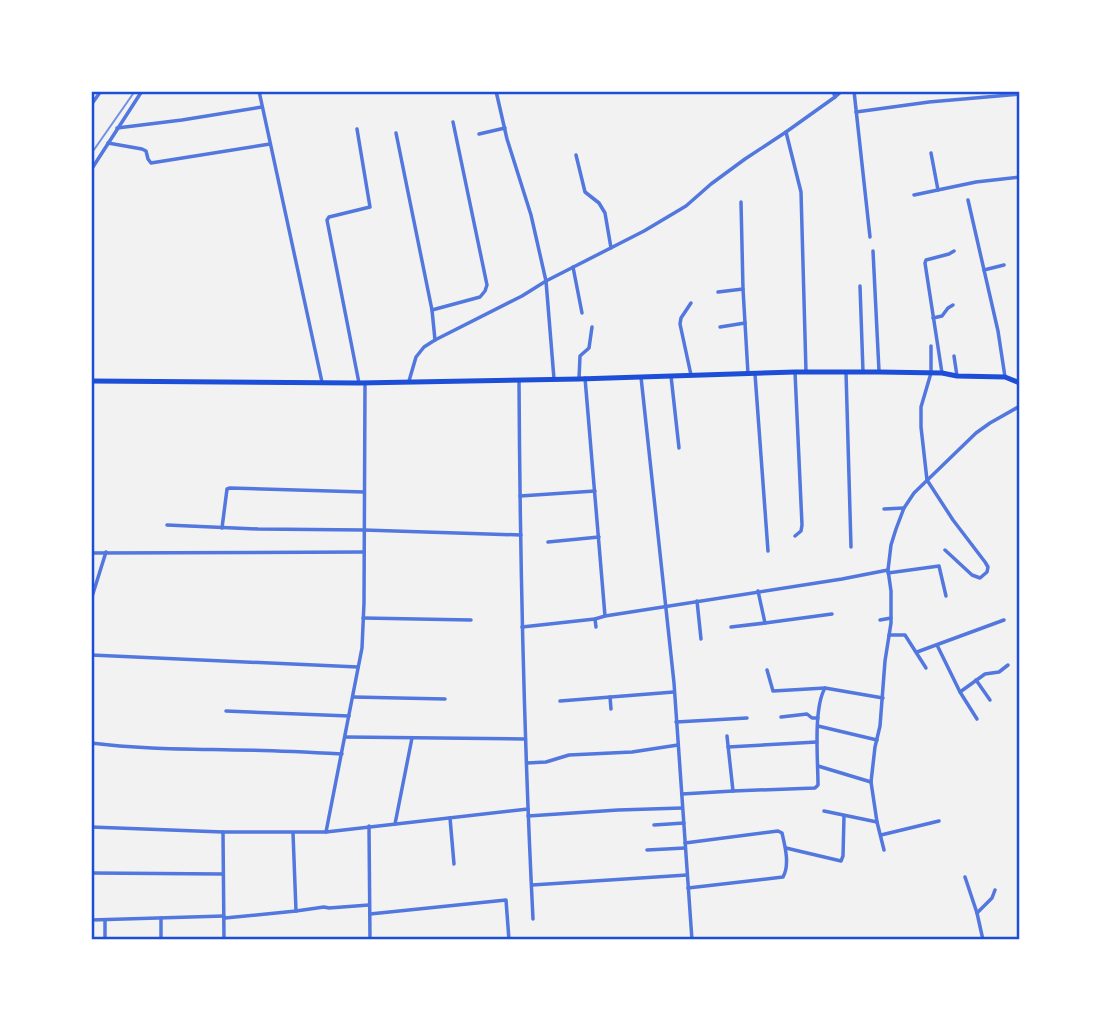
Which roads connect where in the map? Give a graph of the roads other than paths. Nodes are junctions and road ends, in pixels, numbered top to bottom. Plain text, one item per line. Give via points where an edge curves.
1 (101, 91) edge
2 (142, 91) edge
3 (259, 91) edge
4 (496, 91) edge
5 (842, 91) edge
6 (854, 91) edge
7 (834, 94) edge
8 (1020, 94) edge
9 (91, 105) edge
10 (262, 107) junction
11 (856, 112) junction
12 (453, 122) dead end
13 (117, 128) junction
14 (505, 128) junction
15 (357, 129) dead end
16 (786, 132) junction
17 (396, 133) dead end
18 (479, 134) dead end
19 (108, 143) junction
20 (270, 144) junction
21 (931, 153) dead end
22 (576, 156) dead end
23 (91, 170) edge
24 (1020, 177) edge
25 (938, 190) junction
26 (914, 195) dead end
27 (968, 200) dead end
28 (741, 202) dead end
29 (870, 237) dead end
30 (611, 248) junction
31 (873, 251) dead end
32 (954, 251) dead end
33 (1004, 265) dead end
34 (573, 267) junction
35 (984, 270) junction
36 (546, 281) junction
37 (860, 286) dead end
38 (743, 289) junction
39 (718, 292) dead end
40 (691, 303) dead end
41 (953, 305) dead end
42 (432, 310) junction
43 (582, 313) dead end
44 (933, 318) junction
45 (745, 323) junction
46 (592, 327) dead end
47 (720, 327) dead end
48 (435, 340) junction
49 (931, 345) dead end
50 (954, 356) dead end
51 (795, 372) junction
52 (806, 372) junction
53 (846, 372) junction
54 (863, 372) junction
55 (879, 372) junction
56 (931, 373) junction
57 (942, 373) junction
58 (748, 374) junction
59 (755, 374) junction
60 (691, 375) junction
61 (671, 376) junction
62 (957, 376) junction
63 (641, 377) junction
64 (1005, 377) junction
65 (519, 379) junction
66 (554, 379) junction
67 (582, 379) junction
68 (91, 381) edge
69 (408, 381) junction
70 (322, 382) junction
71 (362, 382) junction
72 (1020, 383) edge
73 (1020, 407) edge
74 (679, 448) dead end
75 (927, 480) junction
76 (595, 491) junction
77 (364, 492) junction
78 (520, 496) junction
79 (904, 508) junction
80 (884, 509) dead end
81 (167, 525) dead end
82 (222, 527) junction
83 (363, 530) junction
84 (521, 535) junction
85 (795, 536) dead end
86 (599, 537) junction
87 (548, 542) dead end
88 (851, 547) dead end
89 (945, 550) dead end
90 (768, 551) dead end
91 (106, 552) junction
92 (364, 552) junction
93 (91, 553) edge
94 (888, 571) junction
95 (758, 591) junction
96 (946, 596) dead end
97 (91, 600) edge
98 (697, 601) junction
99 (665, 606) junction
100 (832, 614) dead end
101 (605, 616) junction
102 (363, 618) junction
103 (891, 618) junction
104 (595, 619) junction
105 (471, 620) dead end
106 (880, 620) dead end
107 (1004, 620) dead end
108 (765, 623) junction
109 (522, 627) junction
110 (596, 627) dead end
111 (731, 628) dead end
112 (889, 635) junction
113 (701, 639) dead end
114 (937, 645) junction
115 (917, 652) junction
116 (91, 656) edge
117 (1008, 665) dead end
118 (358, 667) junction
119 (926, 668) dead end
120 (767, 670) dead end
121 (976, 680) junction
122 (825, 688) junction
123 (674, 692) junction
124 (960, 692) junction
125 (353, 697) junction
126 (610, 697) junction
127 (883, 698) junction
128 (445, 699) dead end
129 (990, 700) dead end
130 (560, 701) dead end
131 (611, 709) dead end
132 (226, 711) dead end
133 (349, 716) junction
134 (781, 717) dead end
135 (747, 718) dead end
136 (818, 718) junction
137 (977, 719) dead end
138 (676, 722) junction
139 (818, 726) junction
140 (727, 736) dead end
141 (345, 737) junction
142 (412, 738) junction
143 (526, 739) junction
144 (877, 740) junction
145 (817, 742) junction
146 (91, 743) edge
147 (678, 745) junction
148 (729, 747) junction
149 (342, 754) junction
150 (527, 763) junction
151 (818, 766) junction
152 (871, 782) junction
153 (733, 791) junction
154 (681, 794) junction
155 (682, 808) junction
156 (528, 809) junction
157 (824, 811) dead end
158 (528, 816) junction
159 (844, 816) junction
160 (450, 818) junction
161 (939, 821) dead end
162 (877, 822) junction
163 (684, 823) junction
164 (395, 824) junction
165 (654, 825) dead end
166 (369, 826) junction
167 (91, 827) edge
168 (223, 832) junction
169 (327, 832) junction
170 (293, 833) junction
171 (881, 835) junction
172 (685, 846) junction
173 (786, 848) junction
174 (648, 850) dead end
175 (884, 850) dead end
176 (454, 864) dead end
177 (91, 873) edge
178 (223, 874) junction
179 (687, 875) junction
180 (965, 877) dead end
181 (532, 885) junction
182 (688, 888) junction
183 (995, 890) dead end
184 (369, 905) junction
185 (296, 911) junction
186 (977, 913) junction
187 (370, 914) junction
188 (224, 917) junction
189 (161, 918) junction
190 (533, 919) dead end
191 (91, 920) edge
192 (105, 920) junction
193 (105, 940) edge
194 (161, 940) edge
195 (224, 940) edge
196 (370, 940) edge
197 (509, 940) edge
198 (692, 940) edge
199 (983, 940) edge

1 - 9 street
2 - 13 street
3 - 10 street
4 - 14 street
5 - 7 street
6 - 11 street
7 - 16 street
8 - 11 street
10 - 13 street
10 - 20 street
11 - 29 street
12 - 42 street via 488,285 480,298
13 - 19 street
14 - 18 street
14 - 36 street
15 - 71 street via 370,205 329,217 327,222
16 - 30 street via 686,206
16 - 52 street via 801,192
17 - 42 street
19 - 20 street via 142,149 151,163
19 - 23 street
20 - 70 street
21 - 25 street
22 - 30 street via 585,192 605,213
24 - 25 street
25 - 26 street
27 - 35 street
28 - 38 street
30 - 34 street
31 - 55 street
32 - 44 street via 925,263
33 - 35 street
34 - 36 street
34 - 43 street
35 - 64 street
36 - 48 street
36 - 66 street
37 - 54 street
38 - 39 street
38 - 45 street
40 - 60 street via 680,324
41 - 44 street
42 - 48 street
44 - 57 street
45 - 47 street
45 - 58 street
46 - 67 street via 589,348 580,356
48 - 69 street via 416,357
49 - 56 street
50 - 62 street
51 - 52 main road
51 - 59 main road
51 - 85 street via 802,525
52 - 53 main road
53 - 54 main road
53 - 88 street
54 - 55 main road
55 - 56 main road
56 - 57 main road
56 - 75 street via 921,407
57 - 62 main road
58 - 59 main road
58 - 60 main road
59 - 90 street
60 - 61 main road
61 - 63 main road
61 - 74 street
62 - 64 main road
63 - 67 main road
63 - 99 street
64 - 72 main road
65 - 66 main road
65 - 69 main road
65 - 78 street
66 - 67 main road
67 - 76 street
68 - 70 main road
69 - 71 main road
70 - 71 main road
71 - 77 street
73 - 75 street via 976,433
75 - 79 street
75 - 89 street via 988,566 987,572 980,578 972,575
76 - 78 street
76 - 86 street
77 - 82 street via 230,488
77 - 83 street
78 - 84 street
79 - 80 street
79 - 94 street
81 - 82 street
82 - 83 street
83 - 84 street
83 - 92 street
84 - 109 street
86 - 87 street
86 - 101 street
91 - 92 street
91 - 93 street
91 - 97 street
92 - 102 street
94 - 95 street
94 - 96 street via 939,566
94 - 103 street
95 - 98 street
95 - 108 street
98 - 99 street
98 - 113 street
99 - 101 street
99 - 123 street
100 - 108 street
101 - 104 street
102 - 105 street
102 - 118 street
103 - 106 street
103 - 112 street
104 - 109 street
104 - 110 street
107 - 114 street
108 - 111 street
109 - 143 street
112 - 115 street via 905,635
112 - 127 street
114 - 115 street
114 - 124 street
115 - 119 street
116 - 118 street
117 - 121 street
118 - 125 street
120 - 122 street via 773,691
121 - 124 street
121 - 129 street
122 - 127 street
122 - 136 street
123 - 126 street
123 - 138 street
124 - 137 street
125 - 128 street
125 - 133 street
126 - 130 street
126 - 131 street
127 - 144 street
132 - 133 street
133 - 141 street
134 - 136 street
135 - 138 street
136 - 139 street
138 - 147 street
139 - 144 street
139 - 145 street
140 - 148 street
141 - 142 street
141 - 149 street
142 - 143 street
142 - 164 street
143 - 150 street
144 - 152 street
145 - 148 street
145 - 151 street
146 - 149 street
147 - 150 street
147 - 154 street
148 - 153 street
149 - 169 street
150 - 156 street
151 - 152 street
151 - 153 street via 815,788
152 - 162 street
153 - 154 street
154 - 155 street
155 - 158 street
155 - 163 street
156 - 158 street
156 - 160 street
157 - 159 street
158 - 181 street
159 - 162 street
159 - 173 street via 840,861
160 - 164 street
160 - 176 street
161 - 171 street
162 - 171 street
163 - 165 street
163 - 172 street
164 - 166 street
166 - 169 street
166 - 184 street
167 - 168 street
168 - 170 street
168 - 178 street
169 - 170 street
170 - 185 street
171 - 175 street
172 - 173 street via 778,831
172 - 174 street
172 - 179 street
173 - 182 street via 783,877
177 - 178 street
178 - 188 street
179 - 181 street
179 - 182 street
180 - 186 street
181 - 190 street
182 - 198 street
183 - 186 street
184 - 185 street
184 - 187 street
185 - 188 street
186 - 199 street
187 - 196 street
187 - 197 street via 506,900
188 - 189 street
188 - 195 street
189 - 192 street
189 - 194 street
191 - 192 street
192 - 193 street

